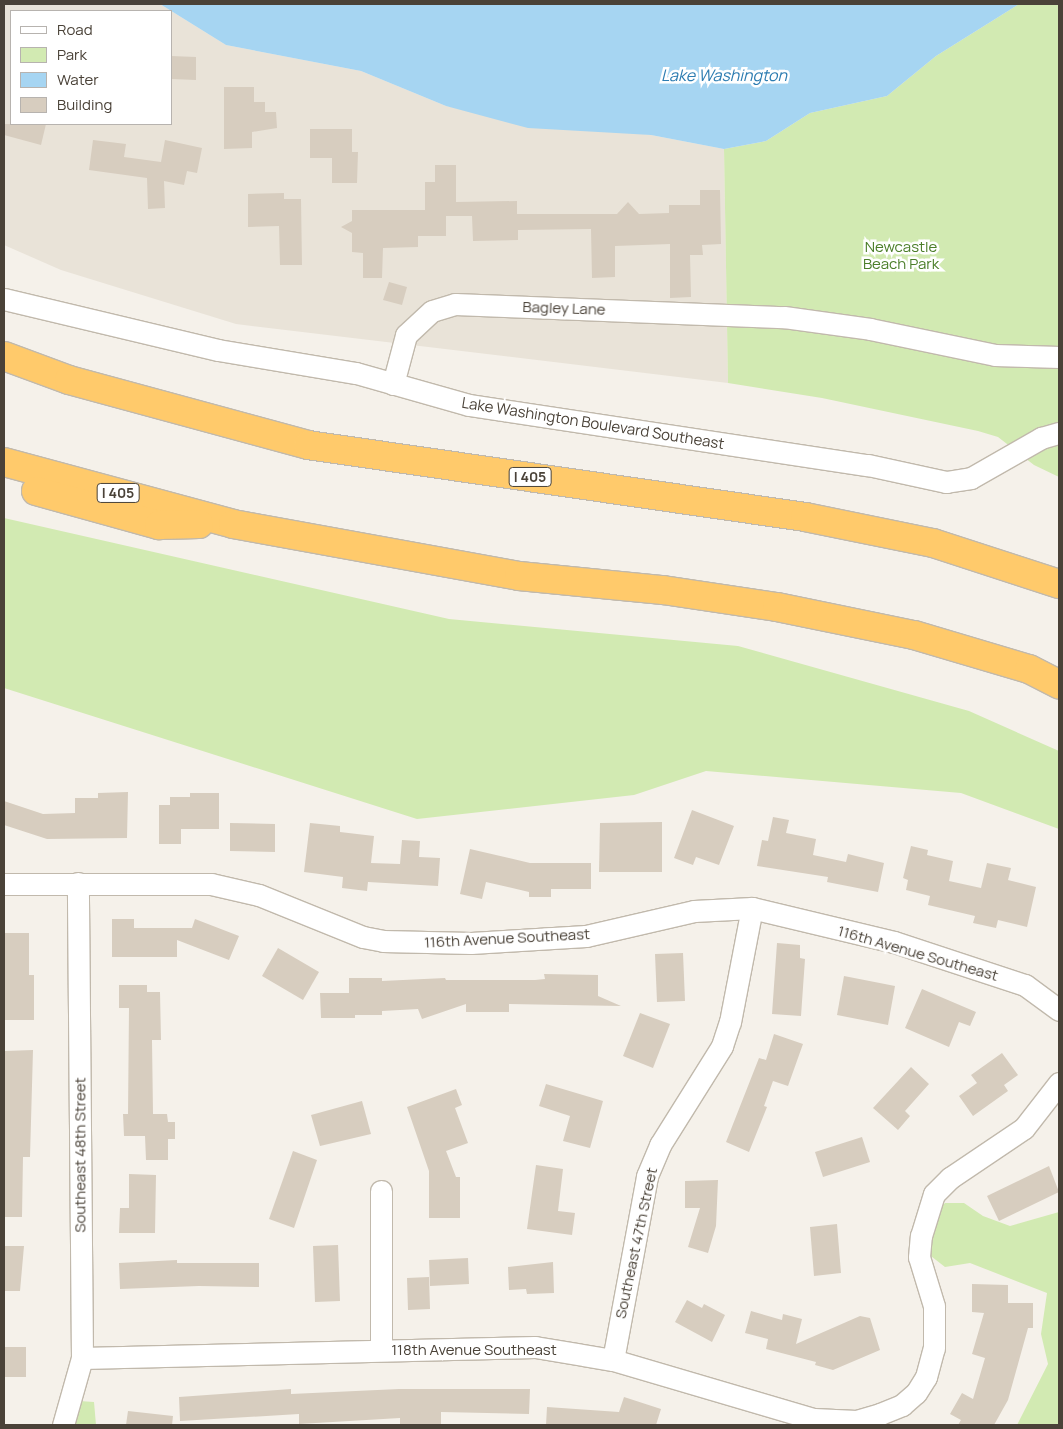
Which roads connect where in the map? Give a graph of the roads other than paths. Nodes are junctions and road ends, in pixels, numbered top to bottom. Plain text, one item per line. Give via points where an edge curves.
1 (4, 298) edge
2 (4, 356) edge
3 (1059, 357) edge
4 (393, 384) junction
5 (1059, 433) edge
6 (4, 462) edge
7 (4, 482) edge
8 (233, 524) junction
9 (1059, 584) edge
10 (1059, 684) edge
11 (78, 883) junction
12 (4, 884) edge
13 (752, 908) junction
14 (1059, 1010) edge
15 (1059, 1084) edge
16 (381, 1191) dead end
17 (381, 1349) junction
18 (82, 1358) junction
19 (613, 1360) junction
20 (63, 1425) edge

1 - 4 street, Lake Washington Boulevard Southeast via 143,333 356,373
2 - 9 highway, I 405 via 69,380 308,445 805,518 933,543
3 - 4 street, Bagley Lane via 996,355 870,329 784,317 443,306 415,323 406,334
4 - 5 street, Lake Washington Boulevard Southeast via 507,412 819,457 900,470 946,482 971,478 1041,438
6 - 8 highway, I 405
7 - 8 highway via 159,525
8 - 10 highway, I 405 via 519,576 663,590 777,607 914,635 1029,669
11 - 12 street, 116th Avenue Southeast
11 - 13 street, 116th Avenue Southeast via 231,886 362,937 384,942 471,942 586,936 694,911
11 - 18 street, Southeast 48th Street
13 - 14 street, 116th Avenue Southeast via 894,942 1025,985
13 - 19 street, Southeast 47th Street via 730,1022 722,1046 660,1145 647,1176
15 - 19 street, 118th Avenue Southeast via 1024,1128 950,1178 934,1194 921,1236 919,1257 934,1306 934,1348 926,1377 916,1393 902,1405 856,1421 814,1419
16 - 17 street
17 - 18 street, 118th Avenue Southeast
17 - 19 street, 118th Avenue Southeast via 535,1347
18 - 20 street, Southeast 48th Street

